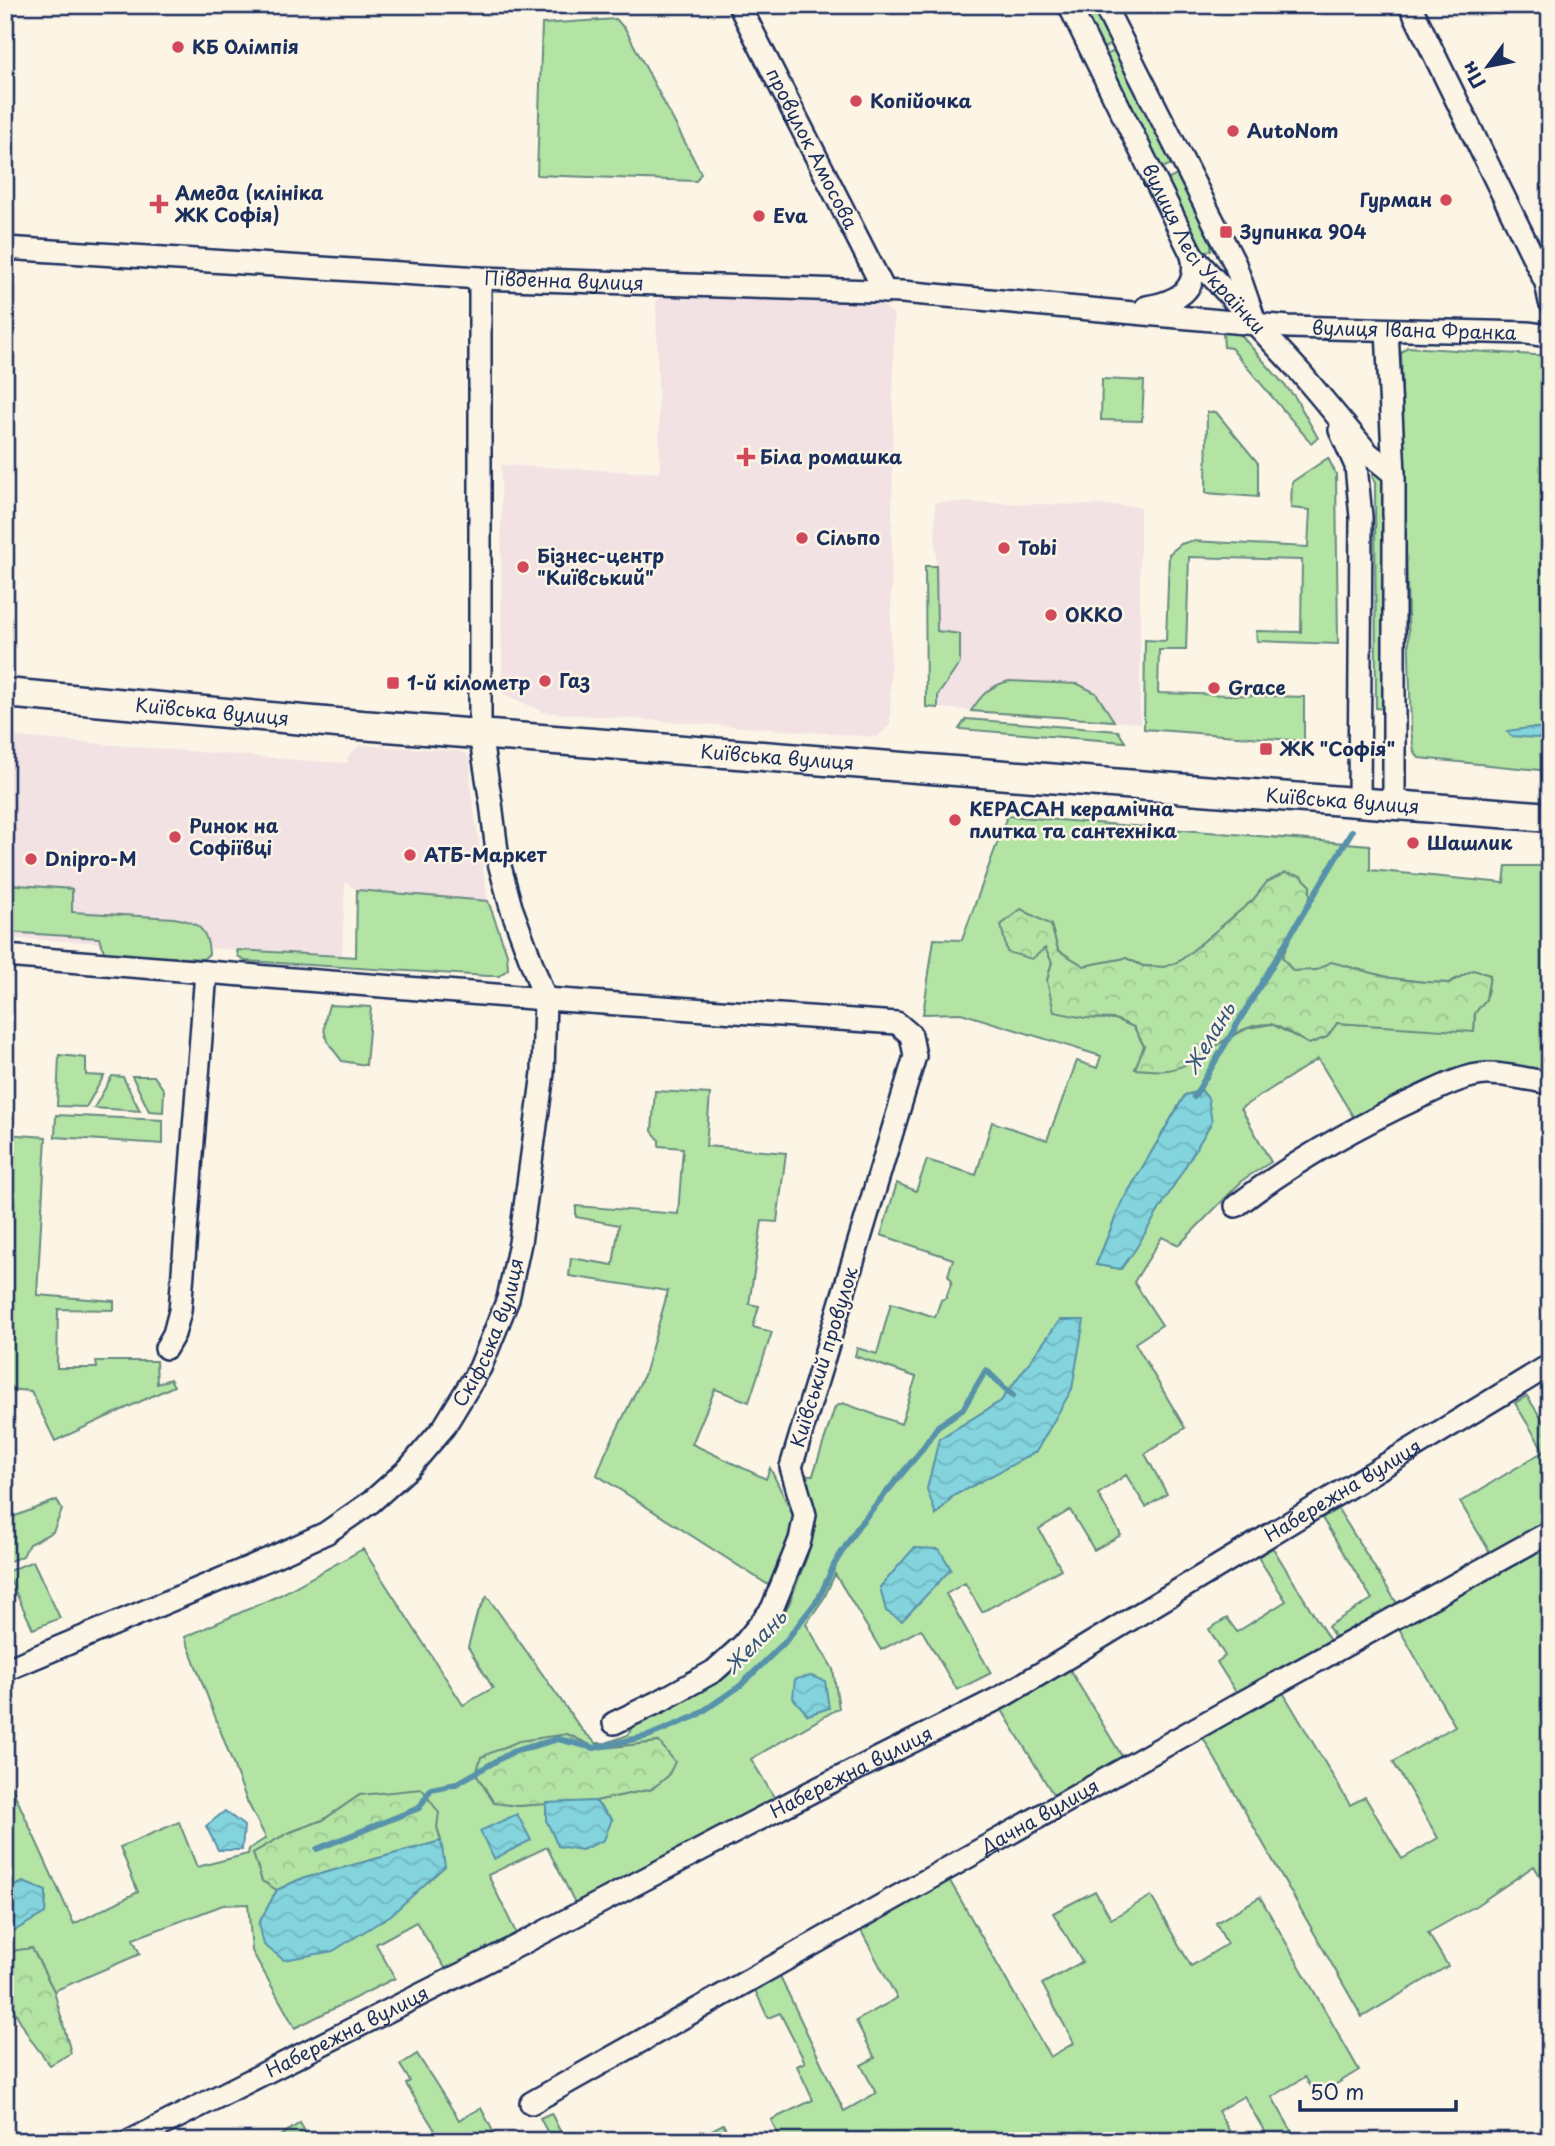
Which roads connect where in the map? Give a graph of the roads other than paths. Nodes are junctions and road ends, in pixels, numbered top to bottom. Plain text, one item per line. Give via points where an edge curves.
1 (739, 5) edge
2 (1069, 5) edge
3 (1104, 5) edge
4 (1410, 5) edge
5 (1223, 242) junction
6 (5, 248) edge
7 (1192, 255) junction
8 (480, 278) junction
9 (885, 292) junction
10 (1550, 302) edge
11 (1124, 310) junction
12 (1550, 313) edge
13 (1257, 324) junction
14 (1387, 330) junction
15 (1549, 336) edge
16 (1334, 415) junction
17 (1394, 474) junction
18 (5, 693) edge
19 (480, 734) junction
20 (1359, 802) junction
21 (1394, 805) junction
22 (1550, 817) edge
23 (5, 956) edge
24 (206, 972) junction
25 (545, 999) junction
26 (1550, 1083) edge
27 (1236, 1206) dead end
28 (166, 1348) dead end
29 (1550, 1365) edge
30 (1550, 1532) edge
31 (5, 1670) edge
32 (614, 1723) dead end
33 (531, 2103) dead end
34 (130, 2141) edge

1 - 9 street, провулок Амосова
2 - 7 street, вулиця Лесі Українки
3 - 5 street, вулиця Лесі Українки
4 - 10 street via 1546,283
5 - 7 street via 1213,258
5 - 13 street, вулиця Лесі Українки
6 - 8 street, Південна вулиця
7 - 11 street, Південна вулиця via 1193,278 1175,299
7 - 13 street, вулиця Лесі Українки
8 - 9 street, Південна вулиця
8 - 19 street, Скіфська вулиця
9 - 11 street, Південна вулиця
11 - 13 street, Південна вулиця
12 - 15 street, вулиця Івана Франка
13 - 14 street, вулиця Івана Франка
13 - 16 street
14 - 15 street, вулиця Івана Франка
14 - 17 street
16 - 17 street
16 - 20 street via 1356,466 1361,517
17 - 21 street
18 - 19 main road, Київська вулиця
19 - 20 main road, Київська вулиця
19 - 25 street, Скіфська вулиця via 498,859
20 - 21 main road, Київська вулиця
21 - 22 main road, Київська вулиця
23 - 24 street
24 - 25 street
24 - 28 street via 180,1311
25 - 31 street, Скіфська вулиця via 543,1073 508,1298 480,1368 444,1427 409,1468 326,1533
25 - 32 street, Київський провулок via 897,1023 911,1035 915,1056 791,1467 805,1515 800,1540 772,1609 714,1671
26 - 27 street via 1486,1074 1453,1082 1336,1140 1269,1180
29 - 34 street, Набережна вулиця via 1003,1696
30 - 33 street, Дачна вулиця

